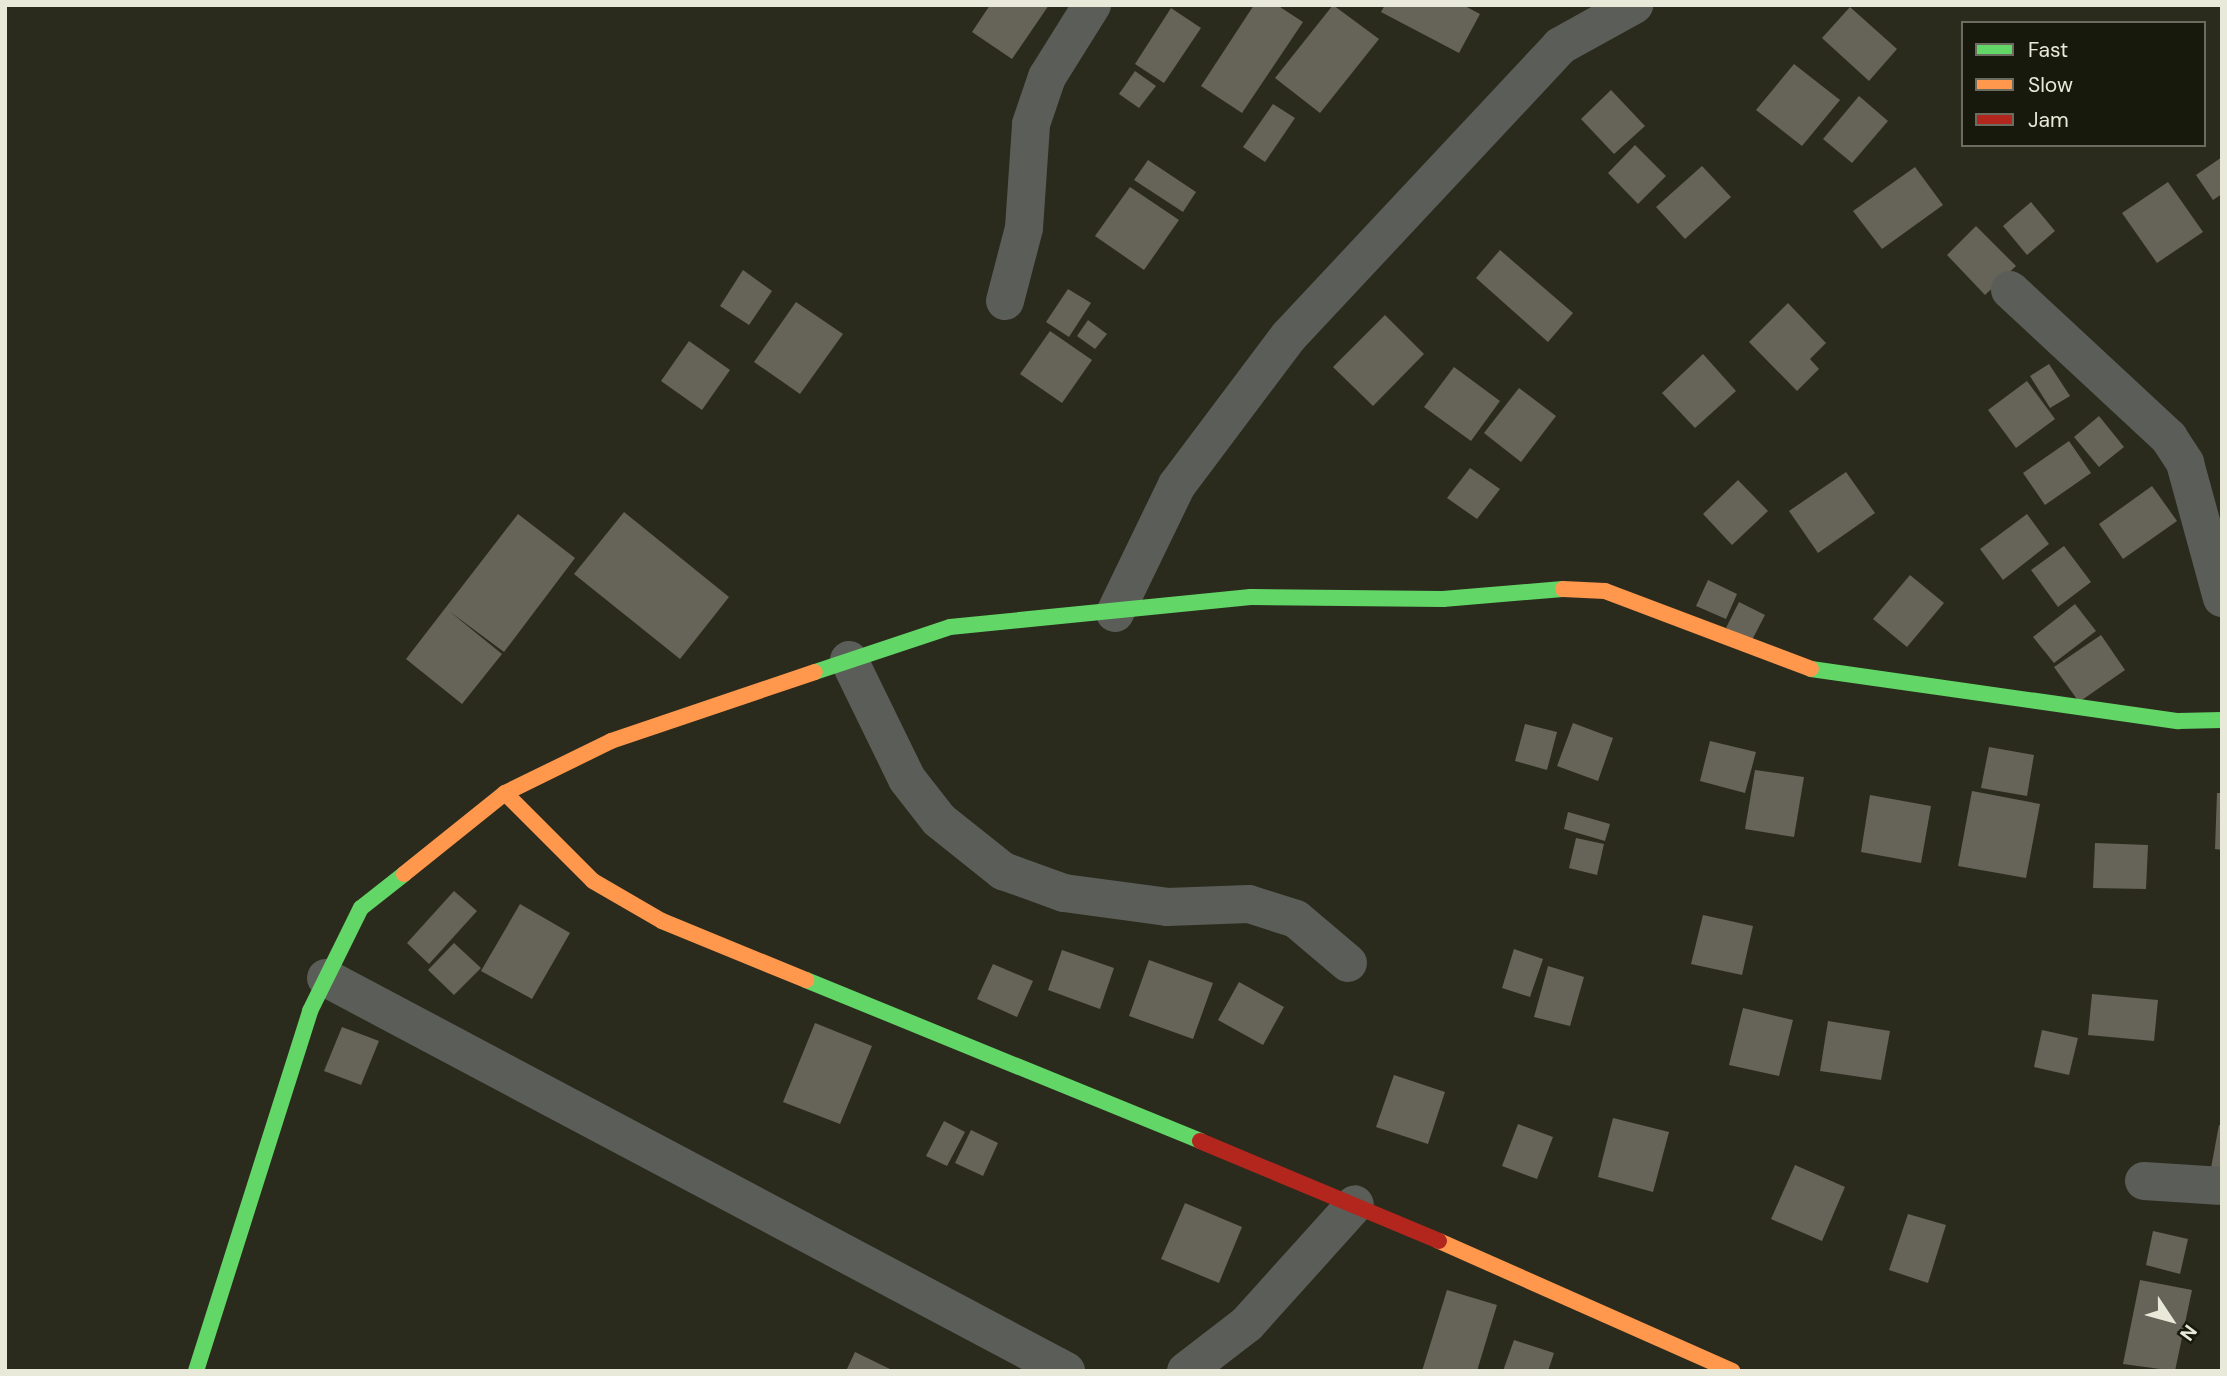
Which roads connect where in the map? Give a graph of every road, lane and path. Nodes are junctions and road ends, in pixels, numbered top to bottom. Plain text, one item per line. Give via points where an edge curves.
1 (1092, 5) edge
2 (1634, 5) edge
3 (2010, 290) dead end
4 (1005, 301) dead end
5 (2222, 598) edge
6 (1115, 613) junction
7 (849, 660) junction
8 (2222, 720) edge
9 (505, 793) junction
10 (1348, 963) dead end
11 (326, 978) junction
12 (2144, 1181) dead end
13 (2222, 1186) edge
14 (1355, 1204) junction
15 (196, 1371) edge
16 (1066, 1371) edge
17 (1186, 1371) edge
18 (1733, 1371) edge

1 - 4 street via 1047,77 1031,124 1024,228
2 - 6 street via 1560,46 1289,336 1177,485
3 - 5 street via 2174,446 2189,475
6 - 7 street via 950,627
6 - 8 street via 1251,597 1443,599 1535,587 1605,591 1825,674 2178,721
7 - 9 street via 611,741
7 - 10 street via 907,779 939,820 1003,871 1077,895 1167,906 1249,904 1296,919
9 - 11 street via 361,908
9 - 14 street via 593,881 662,921
11 - 15 street
11 - 16 street
12 - 13 street
14 - 17 street via 1247,1324
14 - 18 street

